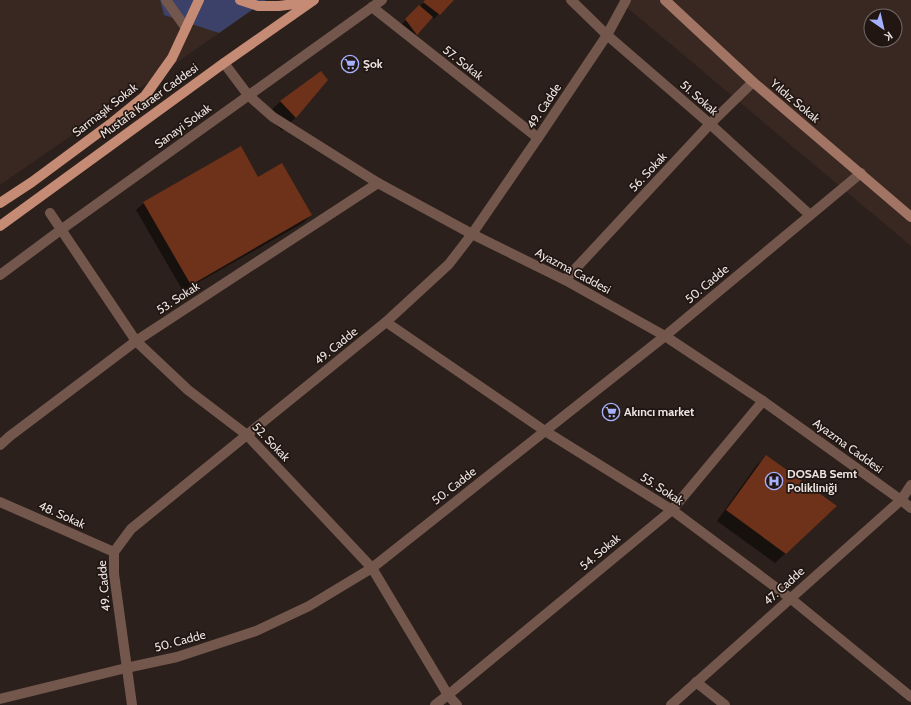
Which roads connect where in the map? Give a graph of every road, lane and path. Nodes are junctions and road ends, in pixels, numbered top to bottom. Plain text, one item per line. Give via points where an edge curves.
1 (166, 0) edge
2 (199, 0) edge
3 (242, 0) edge
4 (382, 0) edge
5 (571, 0) edge
6 (626, 0) edge
7 (665, 0) edge
8 (312, 1) edge
9 (372, 8) junction
10 (186, 28) junction
11 (607, 35) junction
12 (224, 63) junction
13 (753, 82) junction
14 (248, 95) junction
15 (710, 124) junction
16 (538, 138) junction
17 (861, 173) junction
18 (378, 183) junction
19 (0, 203) edge
20 (50, 213) dead end
21 (810, 215) junction
22 (911, 217) edge
23 (0, 226) edge
24 (62, 229) junction
25 (472, 234) junction
26 (0, 274) edge
27 (565, 280) junction
28 (386, 322) junction
29 (665, 336) junction
30 (136, 341) junction
31 (763, 401) junction
32 (545, 431) junction
33 (247, 435) junction
34 (0, 445) edge
35 (911, 485) edge
36 (900, 500) junction
37 (0, 502) edge
38 (911, 508) edge
39 (672, 510) junction
40 (114, 552) junction
41 (372, 568) junction
42 (790, 598) junction
43 (126, 668) junction
44 (696, 682) junction
45 (448, 695) junction
46 (911, 697) edge
47 (0, 699) edge
48 (132, 705) edge
49 (435, 705) edge
50 (457, 705) edge
51 (671, 705) edge
52 (725, 705) edge

1 - 10 street
2 - 10 main road, Sarmaşık Sokak
3 - 8 main road via 258,6
4 - 9 street, Sanayi Sokak
5 - 11 street, 51. Sokak
6 - 11 street, 49. Cadde
7 - 13 street, Yıldız Sokak
8 - 12 main road, Mustafa Karaer Caddesi
9 - 14 street, Sanayi Sokak
9 - 16 street, 57. Sokak
10 - 19 main road, Sarmaşık Sokak via 172,58 145,96 32,182
11 - 15 street, 51. Sokak
11 - 16 street, 49. Cadde
12 - 14 street, Ayazma Caddesi
12 - 23 main road, Mustafa Karaer Caddesi
13 - 15 street, 56. Sokak
13 - 17 street, Yıldız Sokak
14 - 18 street, Ayazma Caddesi via 274,117
14 - 24 street, Sanayi Sokak
15 - 21 street, 51. Sokak
15 - 27 street, 56. Sokak
16 - 25 street, 49. Cadde
17 - 21 street, 50. Cadde
17 - 22 street, Yıldız Sokak
18 - 25 street, Ayazma Caddesi
18 - 30 street, 53. Sokak
20 - 24 street, 52. Sokak
21 - 29 street, 50. Cadde
24 - 26 street, Sanayi Sokak
24 - 30 street, 52. Sokak
25 - 27 street, Ayazma Caddesi
25 - 28 street, 49. Cadde via 449,264
27 - 29 street, Ayazma Caddesi
28 - 32 street, 55. Sokak
28 - 33 street, 49. Cadde
29 - 31 street, Ayazma Caddesi
29 - 32 street, 50. Cadde
30 - 33 street, 52. Sokak via 188,390
30 - 34 street, 53. Sokak
31 - 36 street, Ayazma Caddesi
31 - 39 street, 54. Sokak
32 - 39 street, 55. Sokak
32 - 41 street, 50. Cadde
33 - 40 street, 49. Cadde via 131,529
33 - 41 street, 52. Sokak
35 - 36 street, 47. Cadde
36 - 38 street, Ayazma Caddesi
36 - 42 street, 47. Cadde
37 - 40 street, 48. Sokak
39 - 42 street, 55. Sokak
39 - 45 street, 54. Sokak
40 - 43 street, 49. Cadde via 114,574
41 - 43 street, 50. Cadde via 309,606 256,632 177,657
41 - 45 street, 52. Sokak
42 - 44 street, 47. Cadde
42 - 46 street, 55. Sokak
43 - 47 street, 50. Cadde
43 - 48 street, 49. Cadde
44 - 51 street, 47. Cadde
44 - 52 street
45 - 49 street, 54. Sokak
45 - 50 street, 52. Sokak

